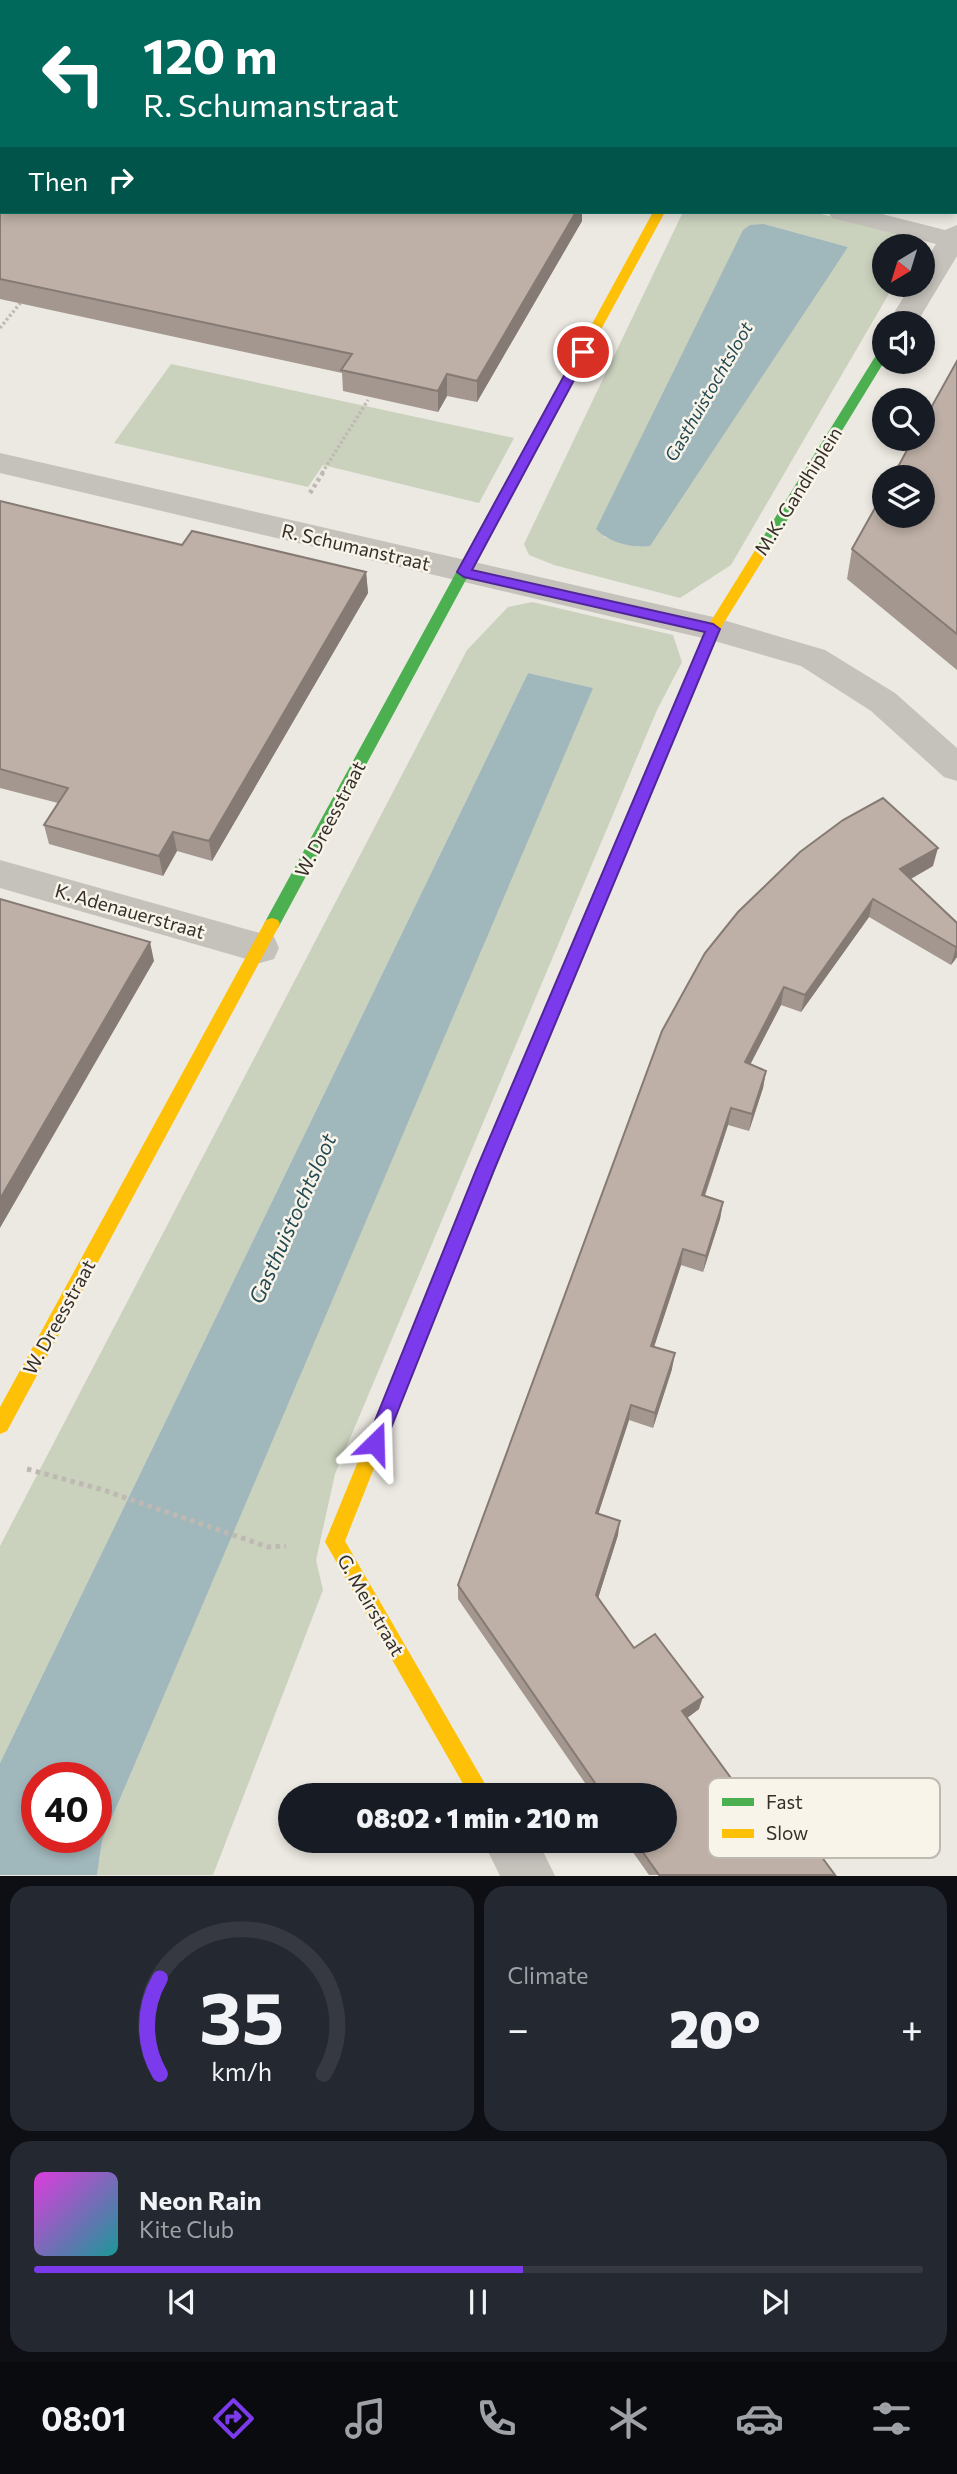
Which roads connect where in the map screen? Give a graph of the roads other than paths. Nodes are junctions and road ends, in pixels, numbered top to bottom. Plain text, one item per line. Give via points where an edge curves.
1 (658, 214) edge
2 (851, 214) edge
3 (955, 237) edge
4 (909, 311) edge
5 (872, 371) edge
6 (0, 463) edge
7 (464, 572) junction
8 (713, 629) junction
9 (957, 768) edge
10 (0, 874) edge
11 (260, 948) junction
12 (0, 1425) edge
13 (474, 1783) edge
14 (516, 1853) edge
15 (529, 1875) edge

1 - 7 street, W. Dreesstraat
2 - 3 street
3 - 4 street
5 - 8 street, M.K. Gandhiplein
6 - 7 street, R. Schumanstraat
7 - 8 street, R. Schumanstraat
7 - 11 street, W. Dreesstraat
8 - 9 street, R. Schumanstraat via 813,658 883,702
8 - 13 street, G. Meirstraat via 485,1170 335,1542
10 - 11 street, K. Adenauerstraat
11 - 12 street, W. Dreesstraat
14 - 15 street

